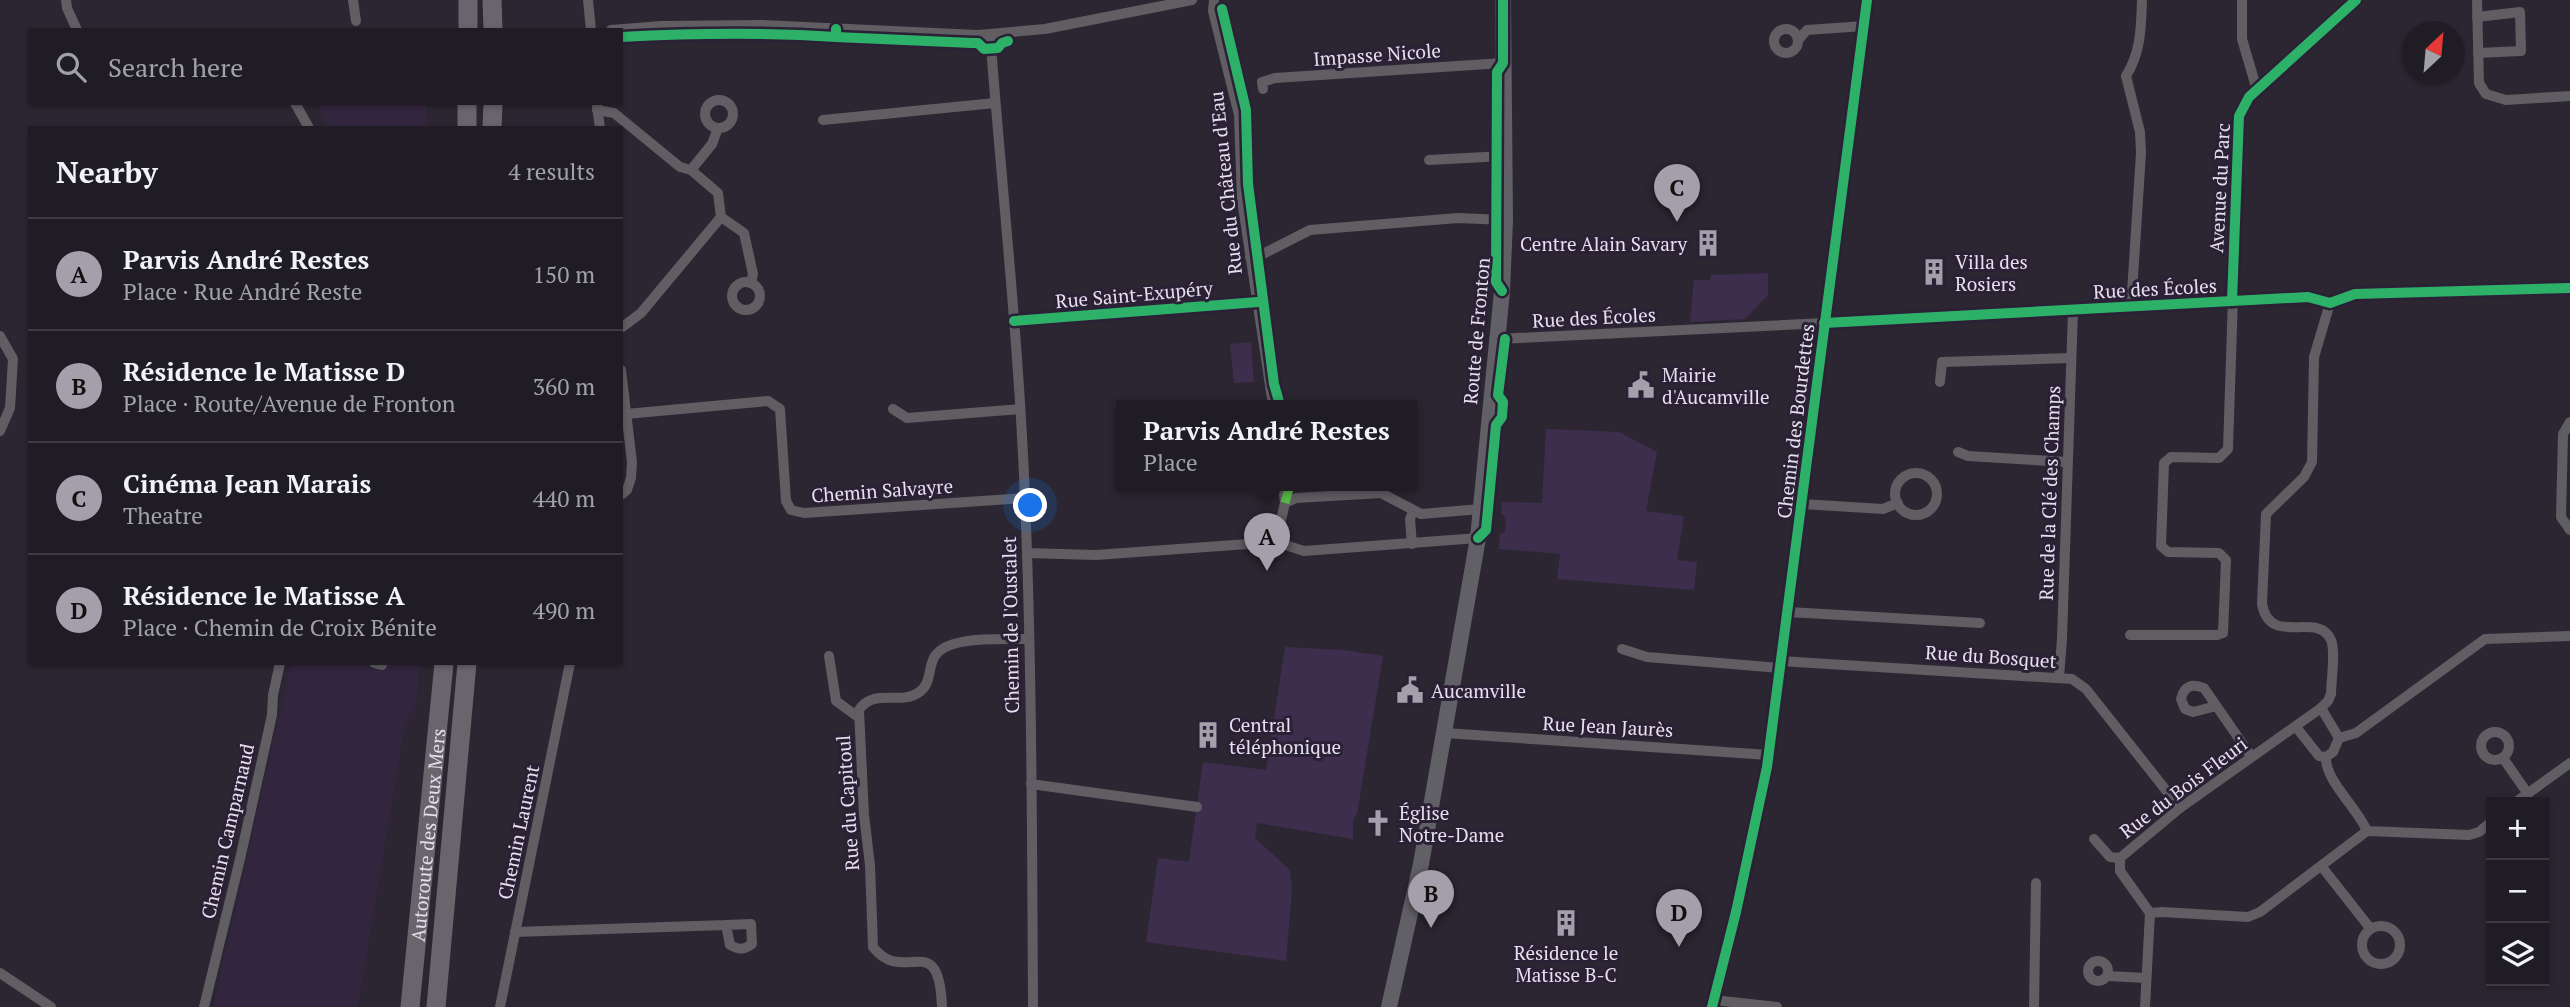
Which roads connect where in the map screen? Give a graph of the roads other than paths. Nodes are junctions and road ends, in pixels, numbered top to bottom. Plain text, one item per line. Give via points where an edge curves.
1 (66, 0) edge
2 (353, 0) edge
3 (468, 0) edge
4 (492, 0) edge
5 (589, 0) edge
6 (1192, 0) edge
7 (1214, 0) edge
8 (1503, 0) edge
9 (1867, 0) edge
10 (2142, 0) edge
11 (2242, 0) edge
12 (2356, 0) edge
13 (2477, 0) edge
14 (2477, 17) junction
15 (356, 21) dead end
16 (1864, 26) junction
17 (76, 28) edge
18 (468, 28) edge
19 (493, 28) edge
20 (591, 28) edge
21 (623, 29) edge
22 (990, 34) junction
23 (1799, 40) dead end
24 (2478, 53) junction
25 (1503, 63) junction
26 (1263, 89) dead end
27 (2257, 90) junction
28 (2570, 96) edge
29 (995, 103) junction
30 (296, 105) edge
31 (467, 105) edge
32 (493, 105) edge
33 (596, 107) edge
34 (823, 120) dead end
35 (308, 126) edge
36 (467, 126) edge
37 (492, 126) edge
38 (600, 126) edge
39 (718, 128) dead end
40 (1504, 156) junction
41 (1429, 160) dead end
42 (691, 170) junction
43 (721, 217) junction
44 (1505, 220) junction
45 (1250, 257) junction
46 (751, 283) dead end
47 (2570, 288) edge
48 (2232, 301) junction
49 (1258, 302) junction
50 (2330, 303) junction
51 (2131, 308) junction
52 (2073, 310) junction
53 (1014, 321) junction
54 (1824, 323) junction
55 (623, 326) edge
56 (0, 337) edge
57 (1498, 339) junction
58 (2071, 358) junction
59 (1940, 382) dead end
60 (623, 388) edge
61 (1272, 400) edge
62 (893, 409) dead end
63 (1020, 409) junction
64 (626, 414) junction
65 (2570, 422) edge
66 (0, 431) edge
67 (1958, 452) dead end
68 (2067, 462) junction
69 (1284, 491) edge
70 (623, 493) edge
71 (1025, 498) junction
72 (1285, 503) junction
73 (1898, 503) dead end
74 (1801, 504) junction
75 (1481, 509) junction
76 (1413, 511) junction
77 (2570, 530) edge
78 (1478, 538) junction
79 (1276, 542) junction
80 (1412, 544) junction
81 (1027, 553) junction
82 (1788, 612) junction
83 (1980, 623) dead end
84 (2130, 635) dead end
85 (2570, 636) edge
86 (1028, 639) junction
87 (1622, 649) dead end
88 (829, 656) dead end
89 (1780, 664) junction
90 (280, 665) edge
91 (444, 665) edge
92 (467, 665) edge
93 (570, 665) edge
94 (2059, 677) junction
95 (2216, 706) dead end
96 (2322, 708) junction
97 (859, 717) junction
98 (2296, 727) junction
99 (1445, 733) junction
100 (2339, 738) junction
101 (1769, 755) junction
102 (2251, 756) junction
103 (2326, 757) junction
104 (2503, 758) dead end
105 (2570, 763) edge
106 (1031, 784) junction
107 (2528, 794) junction
108 (2524, 797) edge
109 (1197, 807) dead end
110 (2180, 808) junction
111 (2486, 826) edge
112 (2367, 831) junction
113 (2095, 839) dead end
114 (2120, 858) junction
115 (2322, 867) junction
116 (2036, 883) dead end
117 (2150, 913) junction
118 (726, 925) dead end
119 (2370, 928) dead end
120 (515, 932) junction
121 (0, 973) edge
122 (2108, 976) dead end
123 (2146, 978) junction
124 (1713, 1004) edge
125 (51, 1007) edge
126 (204, 1007) edge
127 (410, 1007) edge
128 (436, 1007) edge
129 (500, 1007) edge
130 (942, 1007) edge
131 (1033, 1007) edge
132 (1389, 1007) edge
133 (1777, 1007) edge
134 (2034, 1007) edge
135 (2145, 1007) edge

1 - 17 street
2 - 15 street
3 - 18 highway
4 - 19 highway
5 - 20 street
6 - 22 street via 1045,29
7 - 45 street, Rue du Château d'Eau via 1239,115 1240,181
8 - 25 main road, Route de Fronton
9 - 16 street, Chemin des Bourdettes
10 - 51 street via 2141,41 2126,76 2141,153
11 - 27 street via 2242,38
12 - 27 street, Avenue du Parc
13 - 14 street
14 - 24 street
14 - 24 street via 2520,12 2521,51
16 - 23 street via 1807,30
16 - 54 street, Chemin des Bourdettes
21 - 22 street via 761,25
22 - 29 street, Chemin de l'Oustalet
24 - 28 street via 2479,83 2486,94 2506,100
25 - 26 street, Impasse Nicole via 1275,78 1262,82
25 - 40 main road, Route de Fronton
27 - 48 street, Avenue du Parc via 2239,116
29 - 34 street
29 - 53 street, Chemin de l'Oustalet
30 - 35 street
31 - 36 highway
32 - 37 highway
33 - 38 street
33 - 42 street via 614,113 680,167
39 - 42 street via 712,144
40 - 41 street
40 - 44 main road, Route de Fronton
42 - 43 street via 718,193
43 - 46 street via 744,233
43 - 55 street via 641,313
44 - 45 street via 1458,218 1310,230
44 - 57 main road, Route de Fronton
45 - 49 street, Rue du Château d'Eau
47 - 50 street, Rue des Écoles via 2355,294
48 - 50 street, Rue des Écoles via 2308,297
48 - 51 street, Rue des Écoles
48 - 84 street, Avenue du Parc via 2228,450 2219,458 2167,459 2161,532 2161,546 2168,552 2220,554 2226,560 2223,632
49 - 53 street, Rue Saint-Exupéry
49 - 61 street, Rue du Château d'Eau
50 - 96 street via 2314,357 2312,462 2304,477 2266,514 2262,604 2269,622 2317,628 2331,639 2331,694
51 - 52 street, Rue des Écoles
52 - 54 street, Rue des Écoles
52 - 58 street, Rue de la Clé des Champs
53 - 63 street, Chemin de l'Oustalet
54 - 57 street, Rue des Écoles
54 - 74 street, Chemin des Bourdettes
56 - 66 street via 13,359 10,408
57 - 75 main road, Route de Fronton
58 - 59 street via 1942,362
58 - 68 street, Rue de la Clé des Champs
60 - 64 street
62 - 63 street via 907,418
63 - 71 street, Chemin de l'Oustalet
64 - 70 street via 632,462
64 - 71 street, Chemin Salvayre via 768,401 780,409 786,501 791,510 804,513
65 - 77 street via 2563,434 2561,517
67 - 68 street
68 - 94 street, Rue de la Clé des Champs
69 - 72 street
71 - 81 street, Chemin de l'Oustalet
72 - 76 street via 1296,498 1381,493
72 - 79 street
73 - 74 street via 1883,509
74 - 82 street, Chemin des Bourdettes
75 - 76 street
75 - 78 main road, Route de Fronton
76 - 80 street
78 - 80 street
78 - 99 main road, Route de Fronton
79 - 80 street via 1304,551
79 - 81 street via 1096,555
81 - 86 street, Chemin de l'Oustalet
82 - 83 street
82 - 89 street, Chemin des Bourdettes
85 - 100 street via 2485,639 2356,733
86 - 97 street, Rue du Capitoul via 944,646 934,655 928,681 919,693 872,698 863,703
86 - 106 street, Chemin de l'Oustalet
87 - 89 street, Rue du Bosquet via 1647,657
88 - 97 street via 836,701
89 - 94 street, Rue du Bosquet
89 - 101 street, Chemin des Bourdettes
90 - 126 street, Chemin Camparnaud
91 - 127 highway, Autoroute des Deux Mers
92 - 128 highway, Autoroute des Deux Mers
93 - 120 street, Chemin Laurent
94 - 110 street, Rue du Bosquet via 2087,689
95 - 102 street
96 - 98 street, Rue du Bois Fleuri
96 - 100 street
97 - 130 street, Rue du Capitoul via 873,947 890,962 932,966 941,982
98 - 102 street, Rue du Bois Fleuri
98 - 103 street via 2319,756
99 - 101 street, Rue Jean Jaurès
99 - 132 main road, Route de Fronton
100 - 103 street
101 - 124 street, Chemin des Bourdettes
102 - 110 street, Rue du Bois Fleuri
103 - 112 street via 2329,774
104 - 107 street
105 - 107 street
106 - 109 street
106 - 131 street, Chemin de l'Oustalet
107 - 108 street
110 - 114 street, Rue du Bois Fleuri
111 - 112 street via 2469,835
112 - 115 street
113 - 114 street via 2110,857
114 - 117 street, Rue du Bois Fleuri via 2120,870
115 - 117 street via 2248,917
115 - 119 street
116 - 134 street
117 - 123 street
118 - 120 street
120 - 129 street, Chemin Laurent
121 - 125 street
122 - 123 street
123 - 135 street
124 - 133 street

